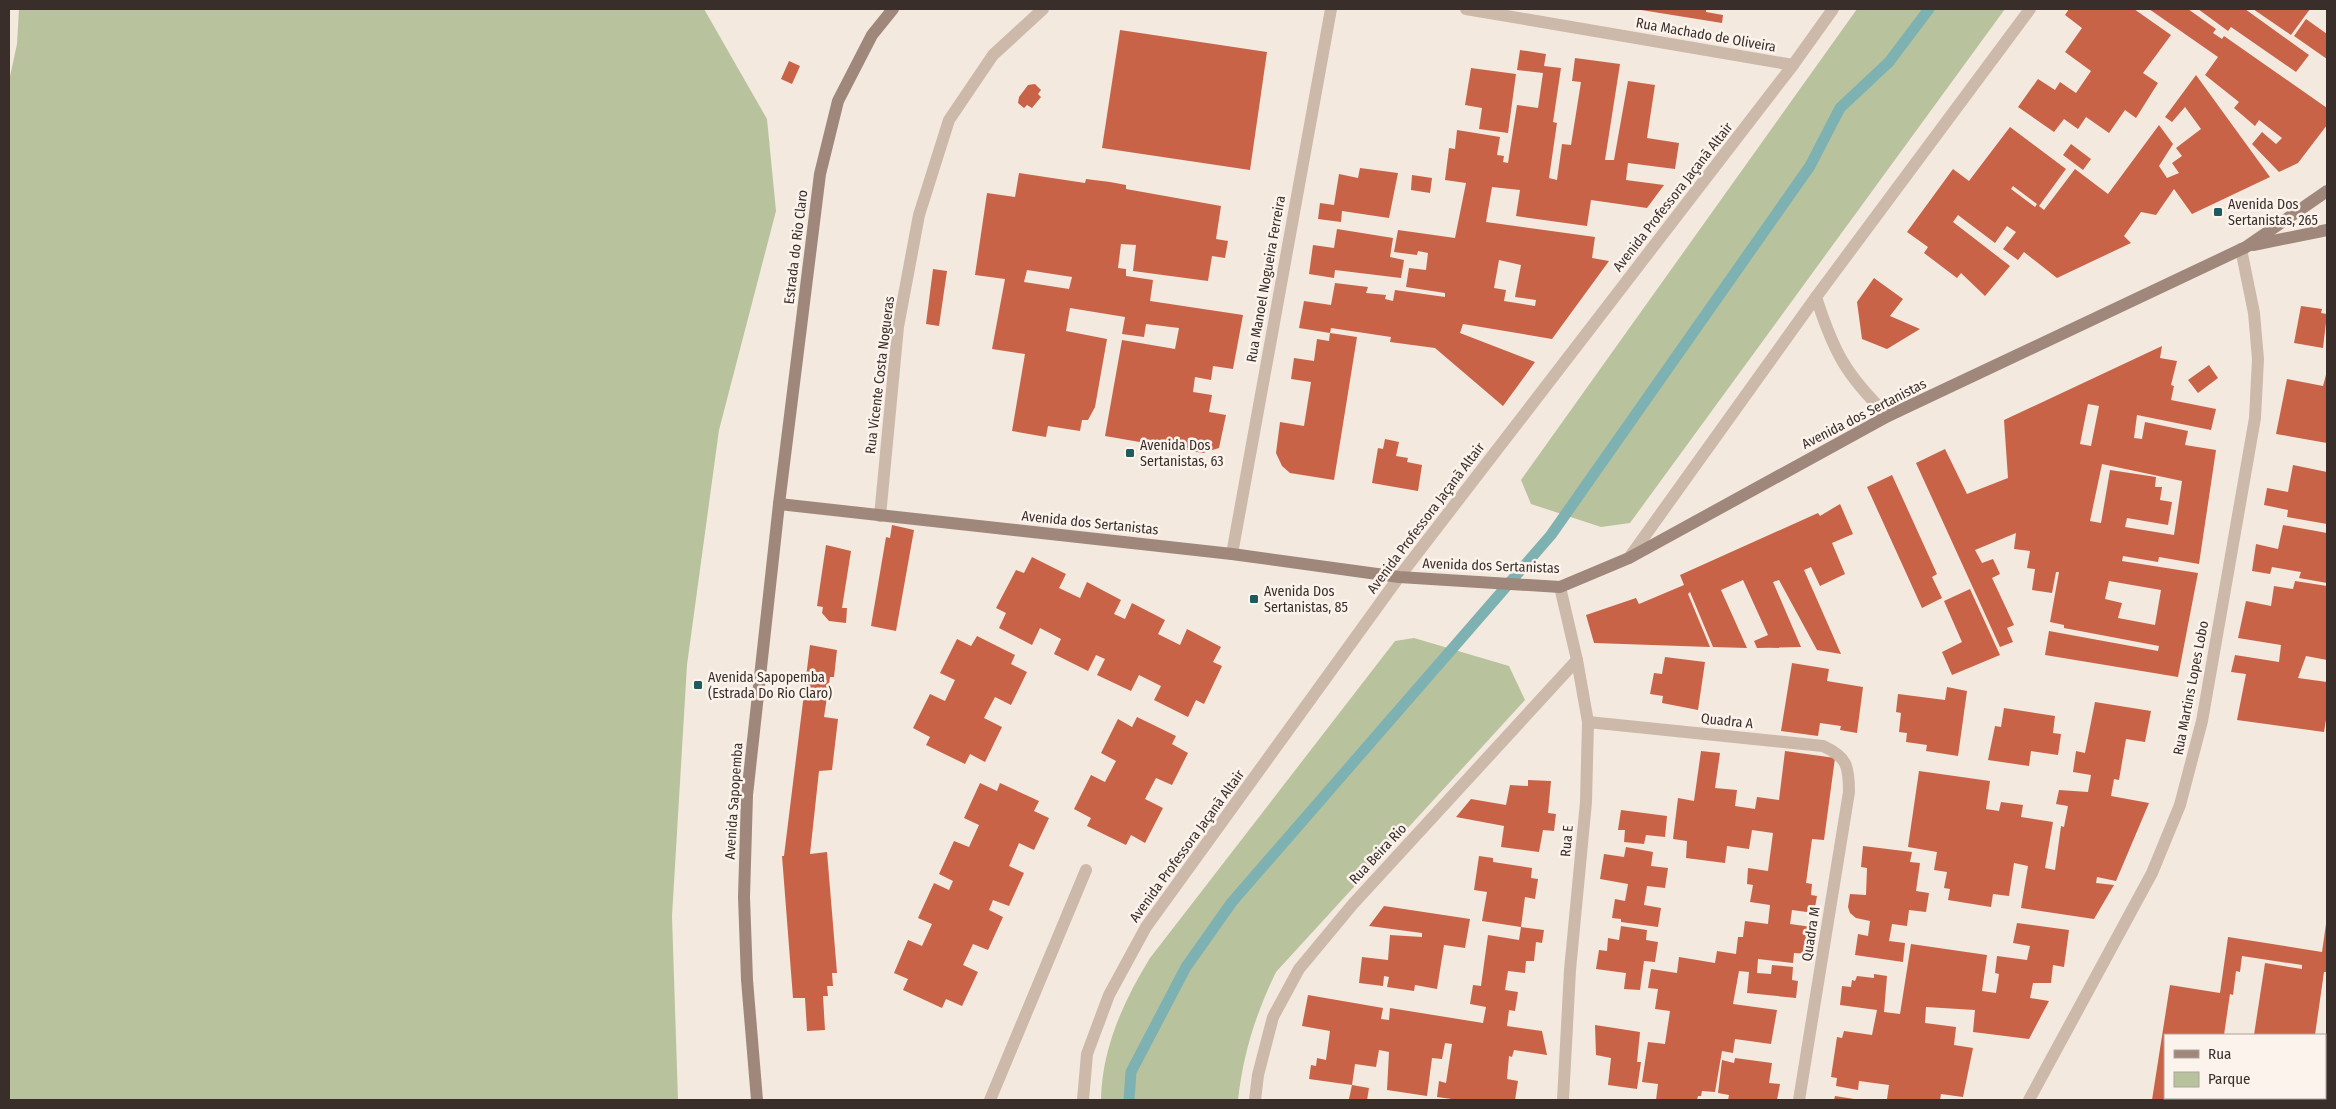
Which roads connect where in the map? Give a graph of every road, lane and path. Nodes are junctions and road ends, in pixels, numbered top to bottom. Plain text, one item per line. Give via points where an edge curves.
1 (893, 9) edge
2 (1043, 9) edge
3 (1331, 9) edge
4 (1466, 9) edge
5 (1833, 9) edge
6 (2030, 9) edge
7 (1793, 65) junction
8 (2327, 191) edge
9 (2327, 230) edge
10 (2243, 248) junction
11 (1816, 297) junction
12 (1888, 416) junction
13 (779, 504) junction
14 (880, 516) junction
15 (1232, 554) junction
16 (1629, 558) junction
17 (1399, 577) junction
18 (1560, 587) junction
19 (1577, 660) junction
20 (1588, 722) junction
21 (1849, 772) joint
22 (1086, 870) dead end
23 (757, 1100) edge
24 (990, 1100) edge
25 (1083, 1100) edge
26 (1255, 1100) edge
27 (1563, 1100) edge
28 (1799, 1100) edge
29 (2029, 1100) edge

1 - 13 main road, Estrada do Rio Claro via 872,35 838,101 820,174
2 - 14 street, Rua Vicente Costa Nogueras via 993,55 949,120 919,215 898,327
3 - 15 street, Rua Manoel Nogueira Ferreira
4 - 7 street, Rua Machado de Oliveira
5 - 7 street, Avenida Professora Jaçanã Altair
6 - 11 street
7 - 17 street, Avenida Professora Jaçanã Altair
8 - 10 main road, Avenida dos Sertanistas
9 - 10 main road, Avenida dos Sertanistas
10 - 12 main road, Avenida dos Sertanistas
10 - 29 street, Rua Martins Lopes Lobo via 2258,359 2255,418 2202,721 2180,805 2152,873
11 - 12 street via 1840,360 1861,389
11 - 16 street
12 - 16 main road, Avenida dos Sertanistas
13 - 14 main road, Avenida dos Sertanistas
13 - 23 main road, Avenida Sapopemba via 747,795 744,897
14 - 15 main road, Avenida dos Sertanistas
15 - 17 main road, Avenida dos Sertanistas
16 - 18 main road, Avenida dos Sertanistas
17 - 18 main road, Avenida dos Sertanistas
17 - 25 street, Avenida Professora Jaçanã Altair via 1146,927 1109,994 1087,1054
18 - 19 street, Rua E
19 - 20 street, Rua E
19 - 26 street, Rua Beira Rio via 1353,904 1299,969 1273,1017 1258,1074
20 - 21 street, Quadra A via 1823,746 1836,752
20 - 27 street, Rua E via 1586,802 1570,970
21 - 28 street, Quadra M via 1849,792
22 - 24 street

